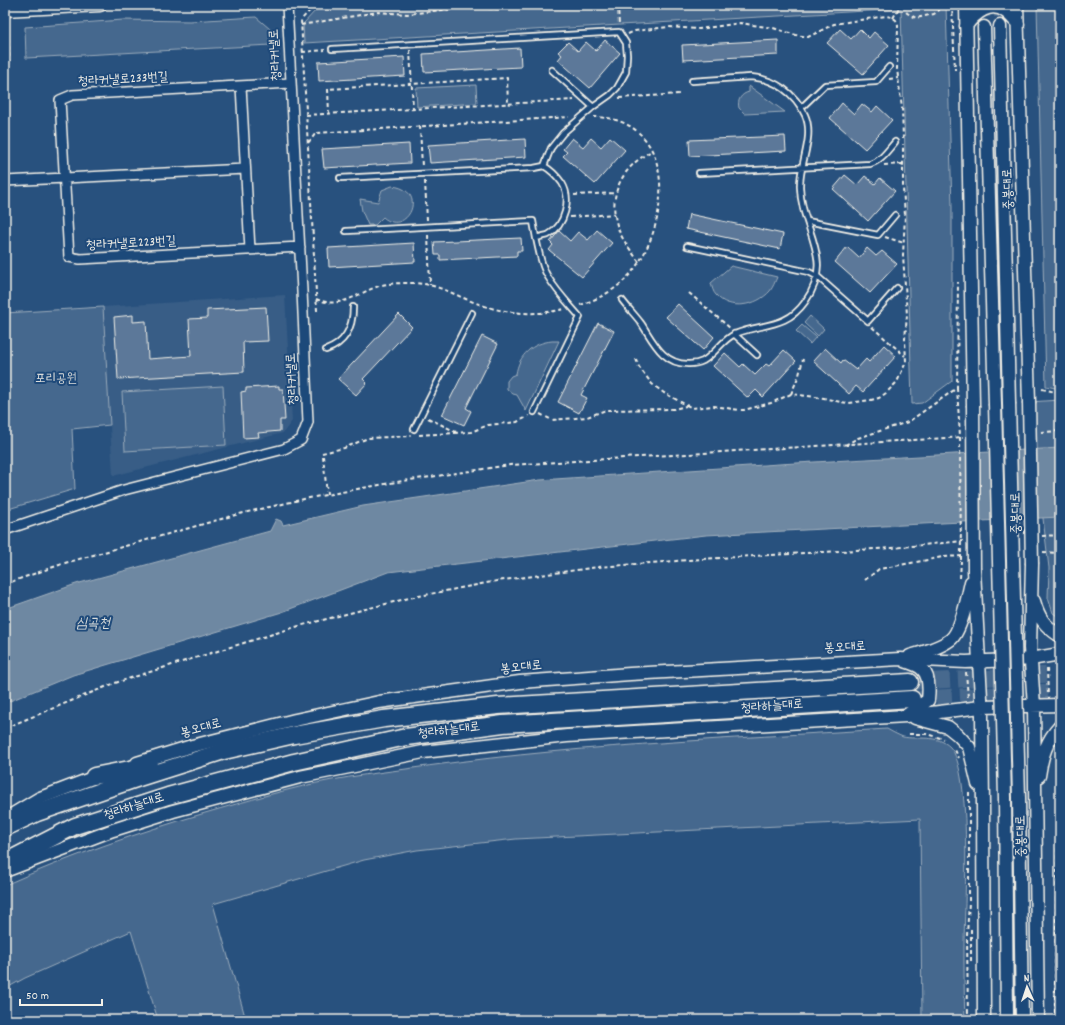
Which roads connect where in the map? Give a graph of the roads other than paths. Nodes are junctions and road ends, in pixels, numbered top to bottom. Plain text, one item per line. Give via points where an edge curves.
1 (100, 5) edge
2 (287, 5) edge
3 (966, 5) edge
4 (1017, 5) edge
5 (5, 10) edge
6 (1018, 24) junction
7 (966, 26) junction
8 (1000, 26) tunnel mouth
9 (984, 27) tunnel mouth
10 (332, 50) road end
11 (889, 67) dead end
12 (552, 70) dead end
13 (692, 81) dead end
14 (291, 83) junction
15 (241, 86) junction
16 (593, 107) junction
17 (801, 108) junction
18 (895, 142) dead end
19 (544, 166) junction
20 (801, 167) junction
21 (245, 169) junction
22 (699, 173) dead end
23 (66, 178) junction
24 (340, 178) dead end
25 (5, 181) edge
26 (895, 215) dead end
27 (807, 221) junction
28 (346, 231) dead end
29 (536, 238) junction
30 (687, 246) dead end
31 (300, 247) junction
32 (250, 250) junction
33 (818, 277) junction
34 (897, 288) dead end
35 (622, 300) dead end
36 (353, 307) dead end
37 (472, 313) dead end
38 (734, 334) junction
39 (326, 350) dead end
40 (757, 355) dead end
41 (534, 412) road end
42 (414, 429) dead end
43 (5, 530) edge
44 (1032, 564) junction
45 (974, 570) junction
46 (1060, 636) edge
47 (1060, 654) edge
48 (1031, 658) junction
49 (900, 659) junction
50 (978, 661) junction
51 (910, 682) tunnel mouth
52 (912, 699) tunnel mouth
53 (1054, 703) edge
54 (1034, 706) junction
55 (981, 707) junction
56 (906, 716) junction
57 (1060, 726) edge
58 (258, 743) junction
59 (94, 776) junction
60 (983, 805) junction
61 (1035, 809) junction
62 (5, 821) edge
63 (5, 862) edge
64 (5, 871) edge
65 (984, 1020) edge
66 (1007, 1020) edge
67 (1022, 1020) edge
68 (1038, 1020) edge

1 - 5 main road
2 - 14 street, 청라커낼로
3 - 7 main road
4 - 6 main road, 중봉대로
6 - 7 main road via 999,8 989,8 973,16
6 - 44 main road, 중봉대로, bridge
7 - 45 main road, bridge
8 - 67 main road, 중봉대로, bridge via 1020,798
9 - 66 main road, 중봉대로, bridge via 1005,798
10 - 16 lane via 619,32 626,43 626,72 617,88
11 - 17 lane via 876,82 825,85
12 - 16 lane
13 - 17 lane via 751,77 762,79 782,87
14 - 15 street, 청라커낼로233번길
14 - 31 street, 청라커낼로
15 - 21 street
15 - 23 street, 청라커낼로233번길 via 72,96 60,100
16 - 19 lane via 556,141
17 - 20 lane via 808,135
18 - 20 lane via 875,163
19 - 24 lane
19 - 29 lane via 562,184 566,196 565,211 556,229 548,235
20 - 22 lane
20 - 27 lane via 800,192
21 - 23 street
21 - 32 street
23 - 25 street
23 - 32 street, 청라커낼로223번길 via 69,258
26 - 27 lane via 878,235
27 - 33 lane via 816,248
28 - 29 lane via 533,221
29 - 41 lane via 548,277 580,317
30 - 33 lane via 809,272
31 - 32 street, 청라커낼로223번길
31 - 43 street, 청라커낼로 via 308,422 301,440 284,449 124,490
33 - 34 lane via 868,321
33 - 38 lane via 799,310 782,322
35 - 38 lane via 663,354 676,363 695,364 703,361
36 - 39 lane via 349,329 336,344
37 - 42 lane
38 - 40 lane
44 - 46 main road via 1034,602 1038,615 1047,628
44 - 48 main road, 중봉대로
45 - 49 main road via 960,626 952,639 932,650
45 - 50 main road
47 - 48 main road, 봉오대로
48 - 50 main road, 봉오대로
48 - 54 main road, 중봉대로
49 - 50 main road, 봉오대로
49 - 56 main road via 923,669 930,690 928,700
49 - 59 main road, 봉오대로 via 520,682 379,702 192,746
50 - 55 main road
51 - 58 highway, 청라하늘대로 via 498,706 384,719
52 - 63 highway, 청라하늘대로 via 503,724 406,737 294,762 168,796 75,826
53 - 54 main road
54 - 55 main road
54 - 61 main road, 중봉대로
55 - 56 main road
55 - 60 main road
56 - 60 main road via 948,727 969,747
56 - 64 main road via 567,736 423,752 300,777 173,810
57 - 61 main road via 1051,736 1044,751
58 - 59 highway
58 - 62 highway, 청라하늘대로 via 224,751 37,813
59 - 62 main road, 봉오대로 via 40,798
60 - 65 main road
61 - 68 main road, 중봉대로

